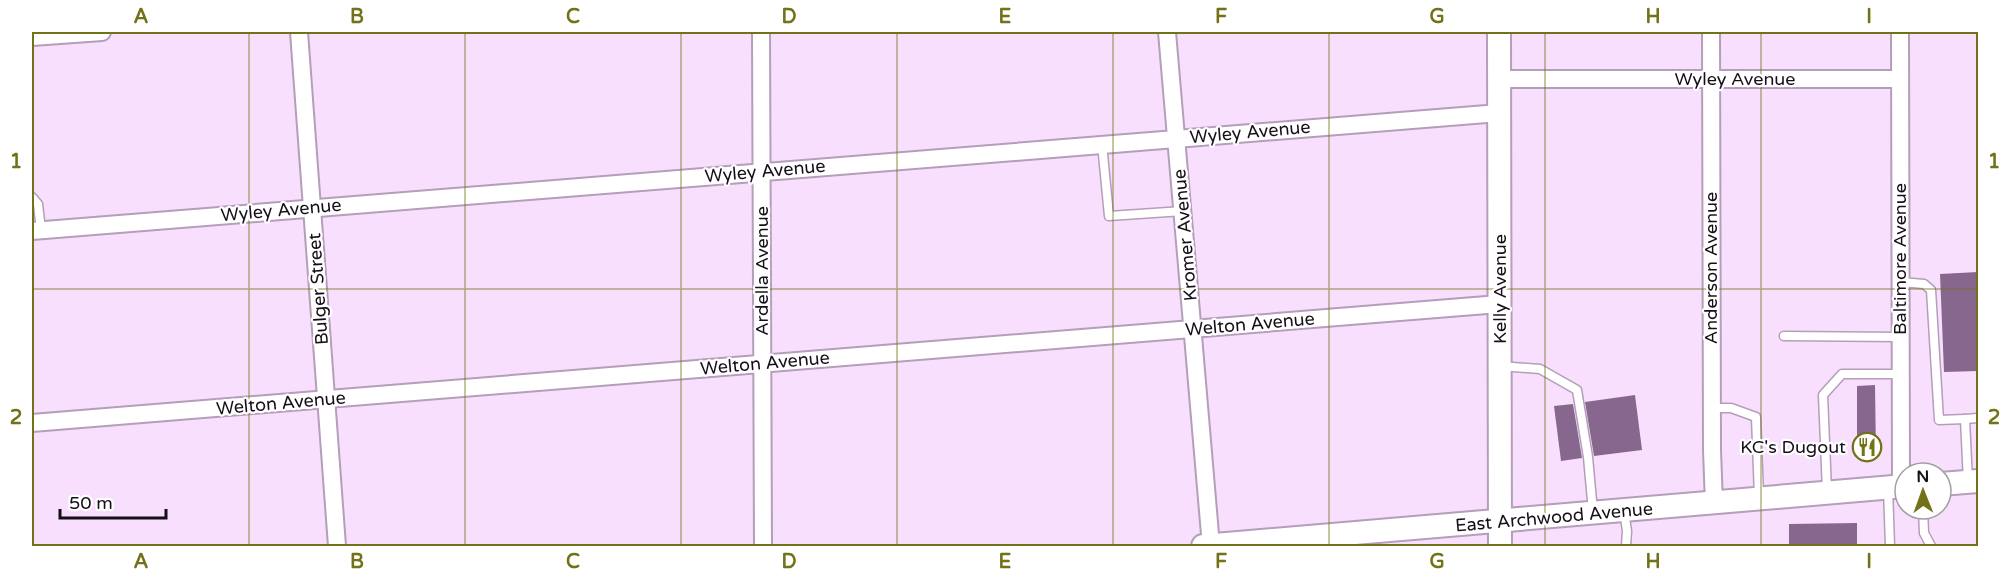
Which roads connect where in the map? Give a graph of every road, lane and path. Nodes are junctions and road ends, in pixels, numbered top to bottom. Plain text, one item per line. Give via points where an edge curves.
1 (102, 32) edge
2 (299, 32) edge
3 (761, 32) edge
4 (1167, 32) edge
5 (1499, 32) edge
6 (1711, 32) edge
7 (1900, 32) edge
8 (32, 37) edge
9 (1712, 78) junction
10 (1500, 79) junction
11 (1899, 79) junction
12 (1499, 113) junction
13 (1177, 138) junction
14 (1102, 144) junction
15 (762, 172) junction
16 (32, 197) edge
17 (312, 208) junction
18 (1183, 211) junction
19 (36, 230) edge
20 (1901, 282) junction
21 (1499, 304) junction
22 (1193, 329) junction
23 (1784, 336) dead end
24 (1901, 337) junction
25 (762, 364) junction
26 (1500, 366) junction
27 (1900, 374) junction
28 (326, 399) junction
29 (1712, 408) junction
30 (1978, 418) edge
31 (1965, 419) junction
32 (32, 423) edge
33 (1898, 461) edge
34 (1973, 482) edge
35 (1953, 483) edge
36 (1893, 487) edge
37 (1827, 494) junction
38 (1759, 500) junction
39 (1713, 504) junction
40 (1624, 511) junction
41 (1593, 513) junction
42 (1500, 521) junction
43 (1893, 521) edge
44 (1924, 521) edge
45 (1306, 542) edge
46 (338, 546) edge
47 (763, 546) edge
48 (1207, 546) edge
49 (1500, 546) edge
50 (1626, 546) edge
51 (1890, 546) edge
52 (1932, 546) edge

1 - 8 street
2 - 17 street, Bulger Street
3 - 15 street, Ardella Avenue
4 - 13 street, Kromer Avenue
5 - 10 main road, Kelly Avenue
6 - 9 street, Anderson Avenue
7 - 11 street, Baltimore Avenue
9 - 10 street, Wyley Avenue
9 - 11 street, Wyley Avenue
9 - 29 street, Anderson Avenue
10 - 12 main road, Kelly Avenue
11 - 20 street, Baltimore Avenue
12 - 13 street, Wyley Avenue
12 - 21 main road, Kelly Avenue
13 - 14 street, Wyley Avenue
13 - 18 street, Kromer Avenue
14 - 15 street, Wyley Avenue
14 - 18 lane via 1109,216
15 - 17 street, Wyley Avenue
15 - 25 street, Ardella Avenue
16 - 19 lane via 38,204
17 - 19 street, Wyley Avenue
17 - 28 street, Bulger Street
18 - 22 street, Kromer Avenue
20 - 24 street, Baltimore Avenue
20 - 31 lane via 1924,284 1931,290 1939,420
21 - 22 street, Welton Avenue
21 - 26 main road, Kelly Avenue
22 - 25 street, Welton Avenue
22 - 48 street, Kromer Avenue
23 - 24 lane
24 - 27 street, Baltimore Avenue
25 - 28 street, Welton Avenue
25 - 47 street, Ardella Avenue
26 - 41 lane via 1540,369 1577,390
26 - 42 main road, Kelly Avenue
27 - 33 street, Baltimore Avenue
27 - 37 lane via 1842,374 1823,395
28 - 32 street, Welton Avenue
28 - 46 street, Bulger Street
29 - 38 lane via 1731,408 1756,417
29 - 39 street, Anderson Avenue
30 - 31 lane
31 - 34 lane
34 - 35 main road
36 - 37 main road, East Archwood Avenue
37 - 38 main road, East Archwood Avenue
38 - 39 main road, East Archwood Avenue
39 - 40 main road, East Archwood Avenue
40 - 41 main road, East Archwood Avenue
40 - 50 lane
41 - 42 main road, East Archwood Avenue
42 - 45 main road, East Archwood Avenue
42 - 49 main road, Kelly Avenue
43 - 51 lane
44 - 52 lane via 1924,532
45 - 48 main road, East Archwood Avenue

